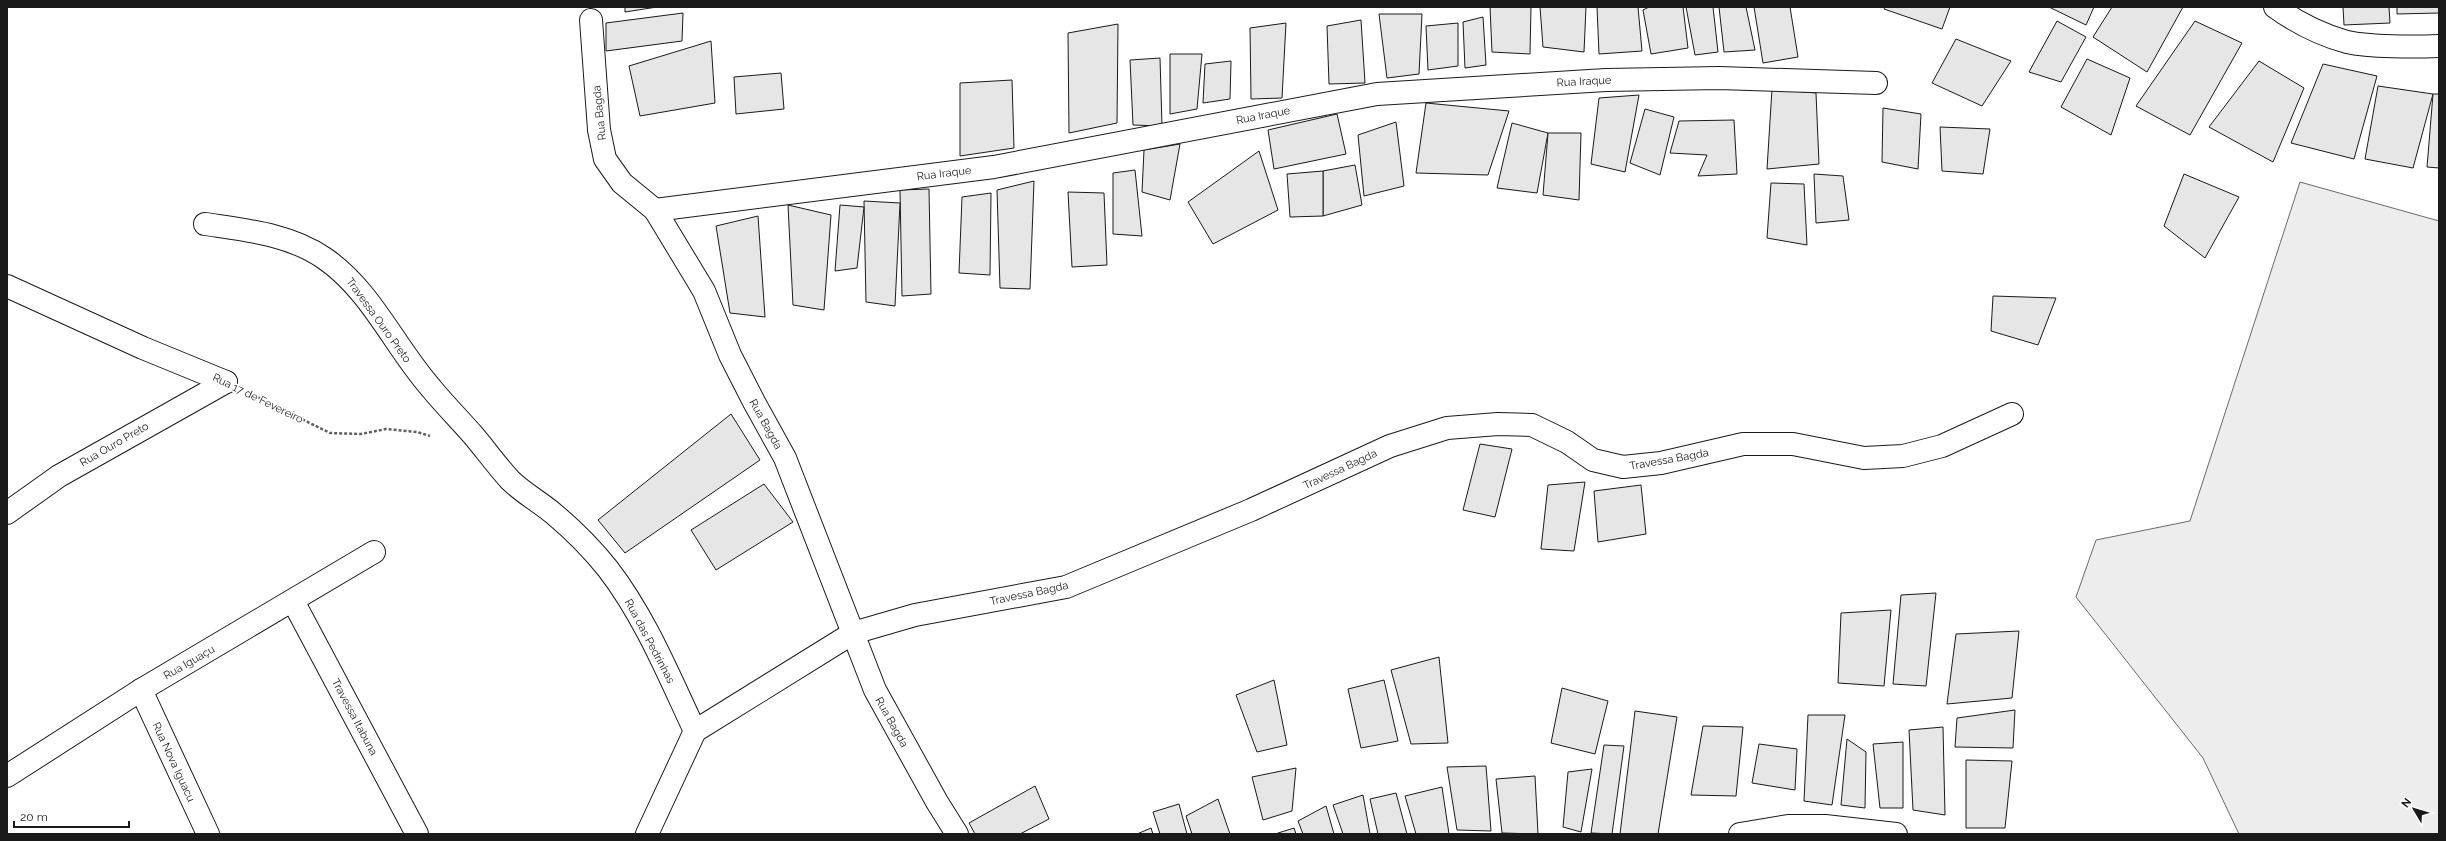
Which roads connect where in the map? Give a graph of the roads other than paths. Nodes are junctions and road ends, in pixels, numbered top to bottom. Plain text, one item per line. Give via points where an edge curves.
1 (2275, 7) edge
2 (591, 20) dead end
3 (2439, 46) edge
4 (1876, 83) dead end
5 (655, 210) junction
6 (205, 224) dead end
7 (7, 286) edge
8 (226, 382) joint
9 (2012, 414) dead end
10 (511, 481) joint
11 (7, 513) edge
12 (374, 552) dead end
13 (293, 601) junction
14 (853, 633) junction
15 (141, 690) junction
16 (695, 730) junction
17 (7, 776) edge
18 (208, 834) edge
19 (417, 834) edge
20 (647, 834) edge
21 (957, 834) edge
22 (1740, 834) edge
23 (1896, 834) edge

1 - 3 street via 2297,22 2347,42 2413,47
2 - 5 street, Rua Bagda via 599,130 605,159 622,183
4 - 5 street, Rua Iraque via 1719,78 1606,80 1377,94 994,167
5 - 14 street, Rua Bagda via 704,291 730,355 785,458
6 - 10 street, Travessa Ouro Preto via 264,233 294,242 323,257 346,275 366,298 399,349 429,387
7 - 8 street, Rua 17 de Fevereiro via 143,348
8 - 11 street, Rua Ouro Preto via 59,476
9 - 14 street, Travessa Bagda via 1942,446 1903,456 1864,458 1793,444 1743,444 1661,463 1623,467 1593,460 1567,442 1532,425 1498,424 1447,428 1390,446 1251,510 1066,587 915,614
10 - 16 street, Rua das Pedrinhas via 559,519 608,569 651,640
12 - 13 street, Rua Iguaçu
13 - 15 street, Rua Iguaçu
13 - 19 street, Travessa Itabuna
14 - 16 street, Travessa Bagda
14 - 21 street, Rua Bagda via 875,690
15 - 17 street, Rua Iguaçu
15 - 18 street, Rua Nova Iguacu
16 - 20 street
22 - 23 street via 1788,826 1825,826

